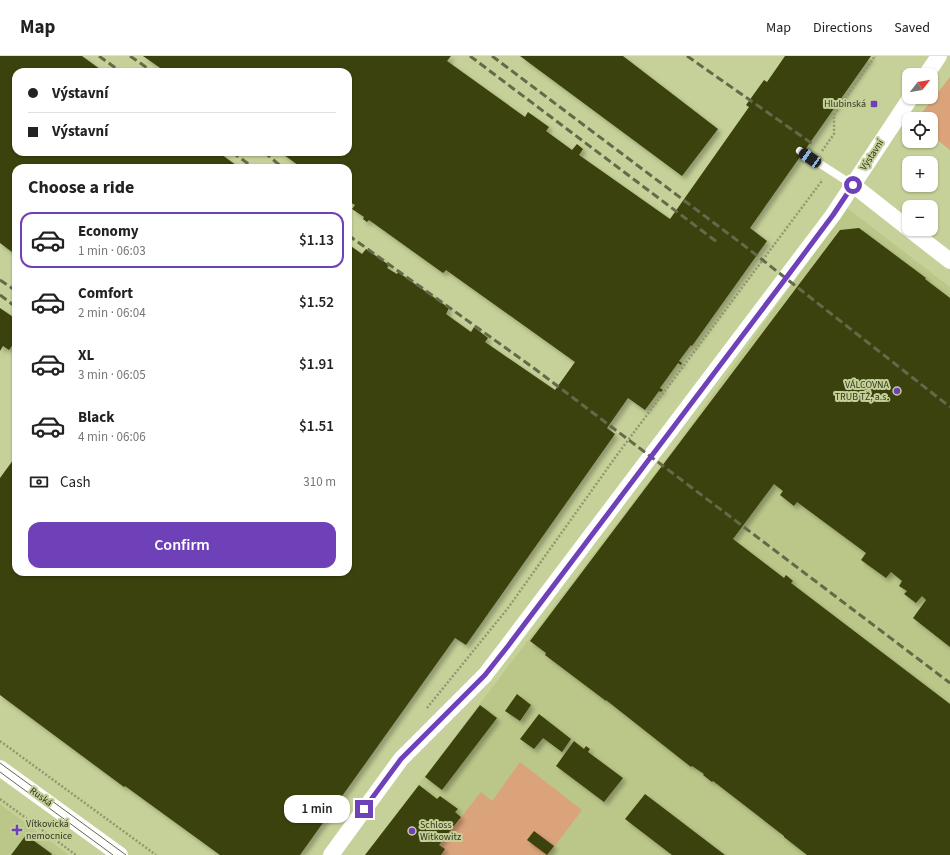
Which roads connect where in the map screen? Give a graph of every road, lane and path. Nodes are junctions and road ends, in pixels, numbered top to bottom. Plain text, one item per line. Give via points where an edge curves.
1 (876, 56) edge
2 (939, 56) edge
3 (931, 68) edge
4 (906, 104) edge
5 (800, 151) dead end
6 (821, 165) junction
7 (853, 185) junction
8 (902, 224) edge
9 (918, 236) edge
10 (950, 261) edge
11 (422, 713) dead end
12 (0, 741) edge
13 (0, 768) edge
14 (0, 799) edge
15 (76, 855) edge
16 (120, 855) edge
17 (156, 855) edge
18 (331, 855) edge

1 - 6 path via 834,115 834,134 820,153
2 - 3 street
4 - 7 street, Výstavní
5 - 6 lane
6 - 7 lane
6 - 11 path via 821,182 617,455 508,608
7 - 8 street
7 - 18 street, Výstavní via 786,278 508,646 485,675 401,759
9 - 10 street
12 - 17 path
13 - 16 street, Ruská
14 - 15 path

